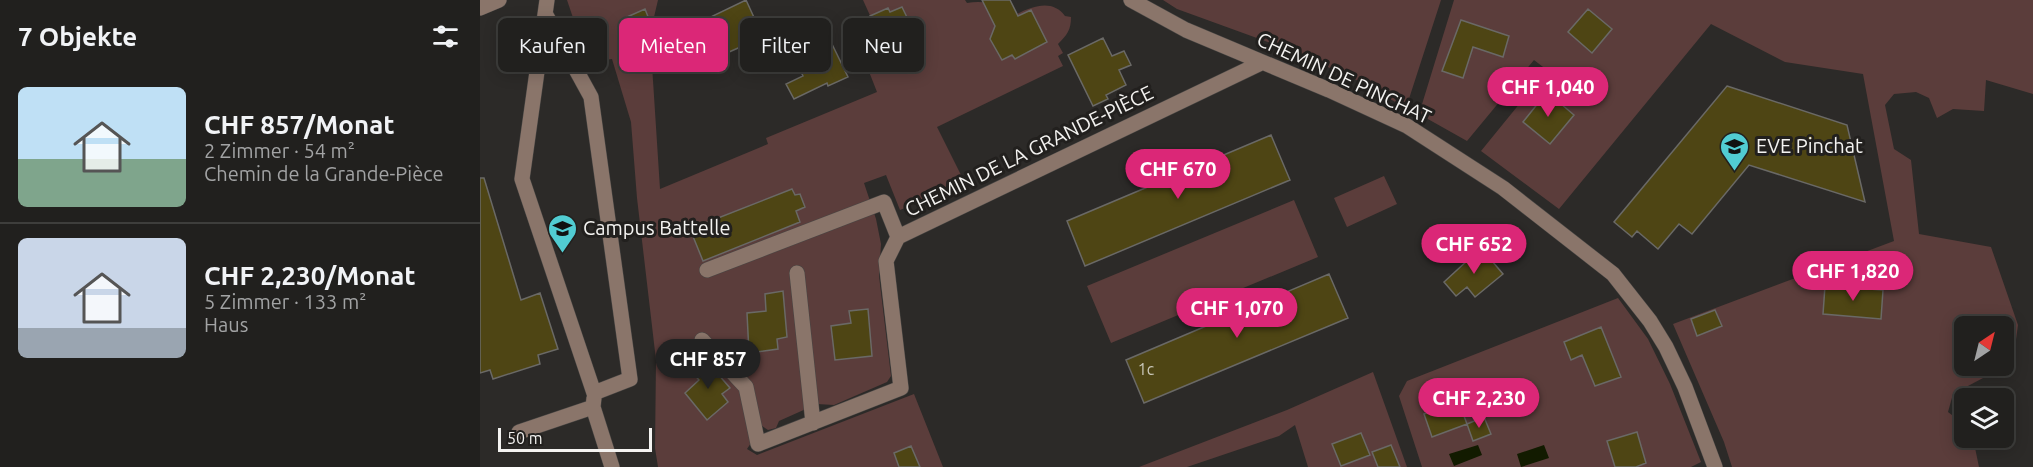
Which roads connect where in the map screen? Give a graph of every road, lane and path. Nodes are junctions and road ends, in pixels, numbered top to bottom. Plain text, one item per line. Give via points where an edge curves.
1 (500, 0) edge
2 (1131, 0) edge
3 (546, 8) edge
4 (480, 9) edge
5 (1261, 63) junction
6 (898, 237) junction
7 (707, 270) dead end
8 (797, 273) dead end
9 (702, 340) dead end
10 (593, 400) junction
11 (813, 423) junction
12 (519, 432) dead end
13 (612, 467) edge
14 (1715, 467) edge

1 - 4 street
2 - 5 street, CHEMIN DE PINCHAT via 1186,30
3 - 10 street via 522,179
3 - 10 street via 591,97 630,379
5 - 6 street, CHEMIN DE LA GRANDE-PIÈCE
5 - 14 street, CHEMIN DE PINCHAT via 1407,126 1503,188 1613,274 1666,347
6 - 7 street via 884,202
6 - 11 street, CHEMIN DE LA GRANDE-PIÈCE via 886,261 901,388
8 - 11 street
9 - 11 street, CHEMIN DE LA GRANDE-PIÈCE via 746,387 758,444
10 - 12 street
10 - 13 street

